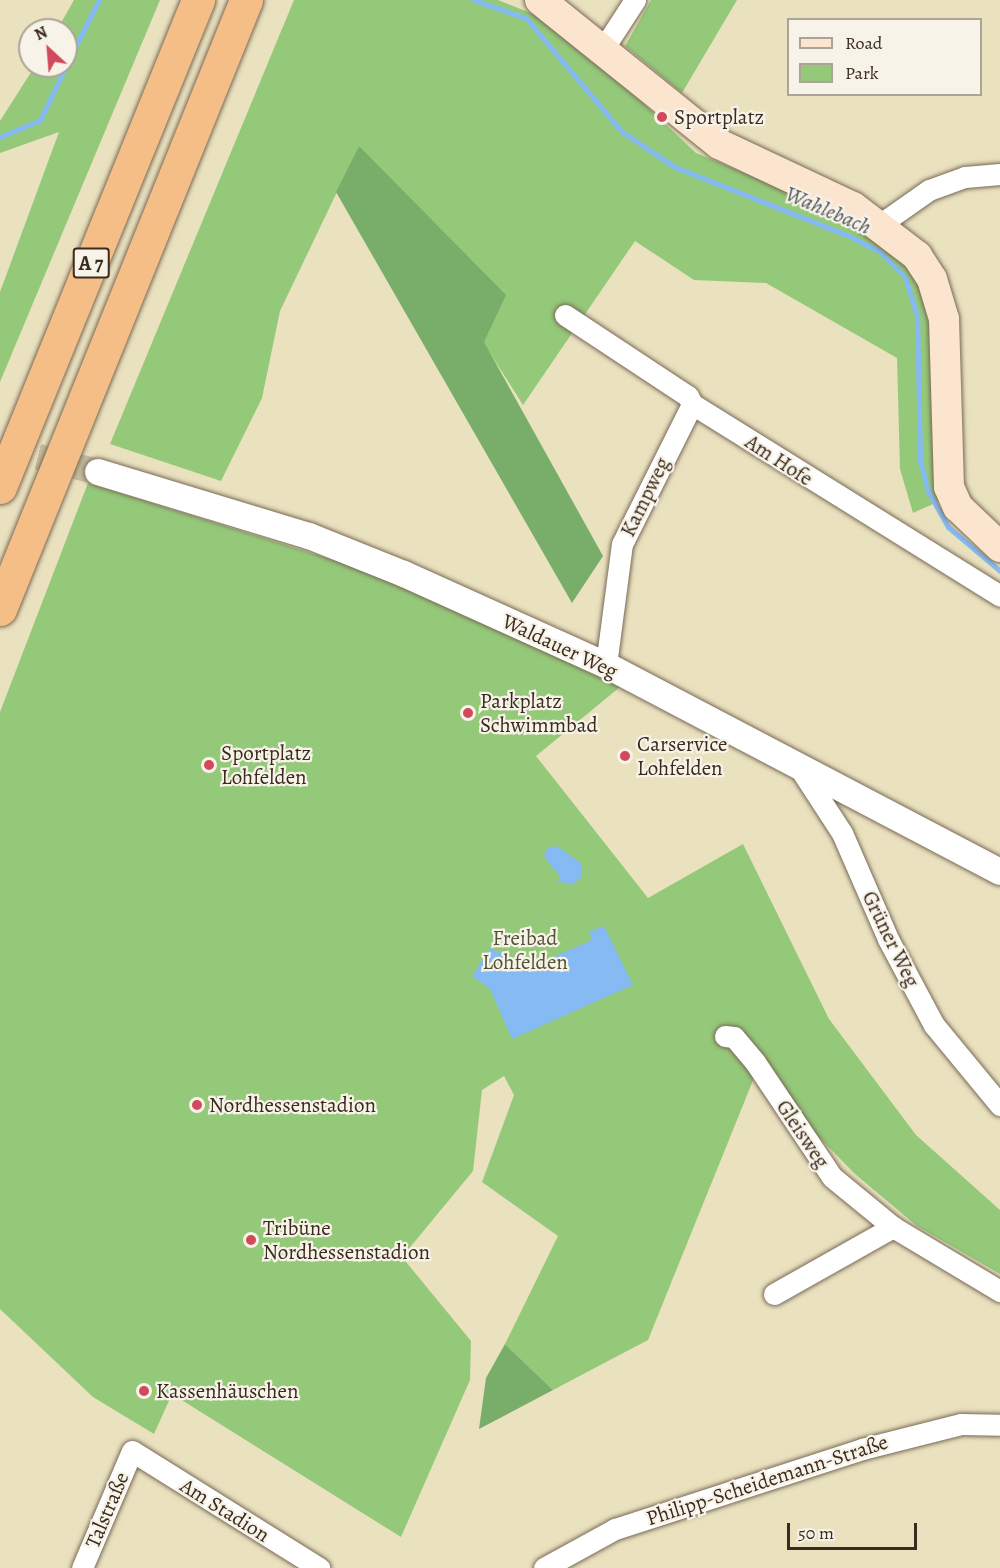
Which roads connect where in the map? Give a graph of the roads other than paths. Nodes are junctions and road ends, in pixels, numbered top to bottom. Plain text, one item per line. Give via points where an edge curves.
1 (198, 0) edge
2 (246, 0) edge
3 (540, 0) edge
4 (635, 0) edge
5 (603, 49) junction
6 (1000, 174) edge
7 (882, 224) junction
8 (565, 315) dead end
9 (692, 404) junction
10 (99, 472) tunnel mouth
11 (0, 487) edge
12 (1000, 547) edge
13 (1000, 596) edge
14 (0, 609) edge
15 (606, 665) junction
16 (797, 764) junction
17 (1000, 872) edge
18 (724, 1036) dead end
19 (1000, 1105) edge
20 (892, 1227) junction
21 (1000, 1291) edge
22 (774, 1294) dead end
23 (1000, 1425) edge
24 (132, 1451) joint
25 (82, 1568) edge
26 (319, 1568) edge
27 (544, 1568) edge

1 - 11 highway, A 7
2 - 14 highway, A 7
3 - 5 main road
4 - 5 street
5 - 7 main road via 719,144
6 - 7 street via 965,177 929,190
7 - 12 main road via 933,279 944,319 949,487 972,524
8 - 9 street, Am Hofe via 688,396
9 - 13 street, Am Hofe
9 - 15 street, Kampweg via 628,525
10 - 15 street, Waldauer Weg via 309,536
15 - 16 street, Waldauer Weg
16 - 17 street, Waldauer Weg
16 - 19 street, Grüner Weg via 842,833 888,939 934,1025
18 - 20 street, Gleisweg via 734,1036 754,1062 832,1177
20 - 21 street, Gleisweg
20 - 22 street
23 - 27 street, Philipp-Scheidemann-Straße via 961,1424 895,1439 615,1529
24 - 25 street, Talstraße
24 - 26 street, Am Stadion

